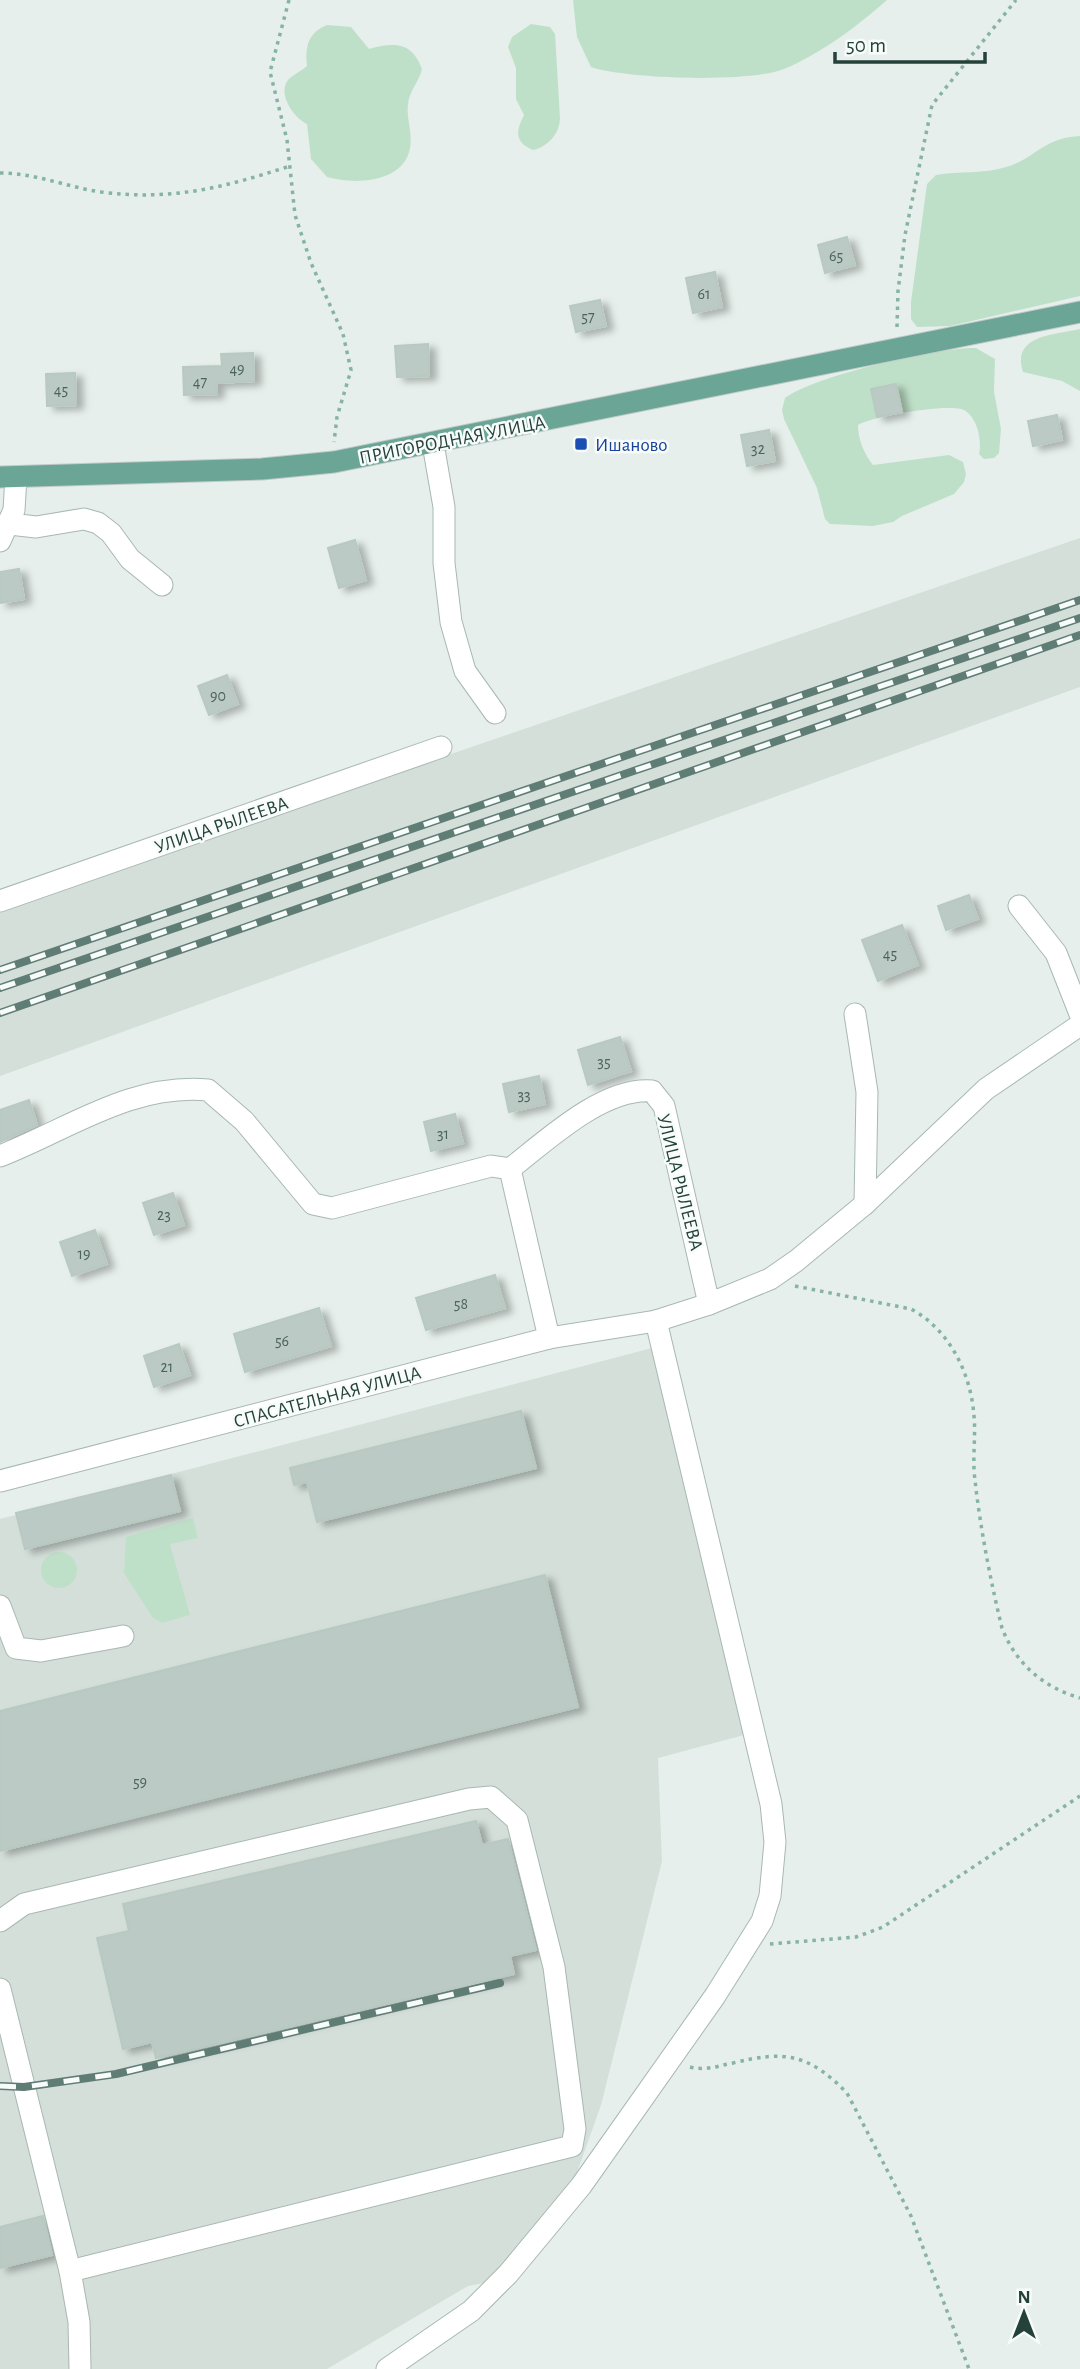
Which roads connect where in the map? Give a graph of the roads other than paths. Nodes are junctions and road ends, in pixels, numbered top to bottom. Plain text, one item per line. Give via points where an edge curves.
1 (1080, 312) edge
2 (433, 444) junction
3 (8, 477) edge
4 (5, 532) edge
5 (162, 585) dead end
6 (495, 713) dead end
7 (442, 747) dead end
8 (0, 901) edge
9 (1019, 906) dead end
10 (855, 1014) dead end
11 (1080, 1014) edge
12 (1080, 1025) edge
13 (0, 1156) edge
14 (510, 1169) junction
15 (865, 1204) junction
16 (709, 1304) junction
17 (656, 1321) junction
18 (549, 1339) junction
19 (0, 1481) edge
20 (0, 1606) edge
21 (123, 1636) dead end
22 (0, 1920) edge
23 (0, 1989) edge
24 (70, 2271) junction
25 (80, 2369) edge
26 (387, 2369) edge

1 - 2 main road, ПРИГОРОДНАЯ УЛИЦА
2 - 3 main road, ПРИГОРОДНАЯ УЛИЦА via 262,469
2 - 6 street via 444,507 451,622 465,671
3 - 4 street via 14,510
4 - 5 street via 69,519 98,523
7 - 8 street, УЛИЦА РЫЛЕЕВА
9 - 11 street via 1056,953
10 - 15 street via 867,1092
12 - 15 street via 986,1089
13 - 14 street via 40,1141 90,1112 166,1090 193,1088 208,1090 226,1103 304,1195 322,1207 359,1202 491,1166
14 - 16 street, УЛИЦА РЫЛЕЕВА via 558,1130 594,1109 637,1090 652,1091 664,1106
14 - 18 street
15 - 16 street via 769,1279
16 - 17 street, СПАСАТЕЛЬНАЯ УЛИЦА
17 - 18 street, СПАСАТЕЛЬНАЯ УЛИЦА
17 - 26 street via 771,1804 775,1842 770,1896 748,1944 581,2186 491,2293
18 - 19 street, СПАСАТЕЛЬНАЯ УЛИЦА
20 - 21 street via 16,1648 41,1651
22 - 24 street via 24,1904 491,1797 517,1819 554,1967 575,2129 572,2146
23 - 24 street
24 - 25 street via 79,2322

